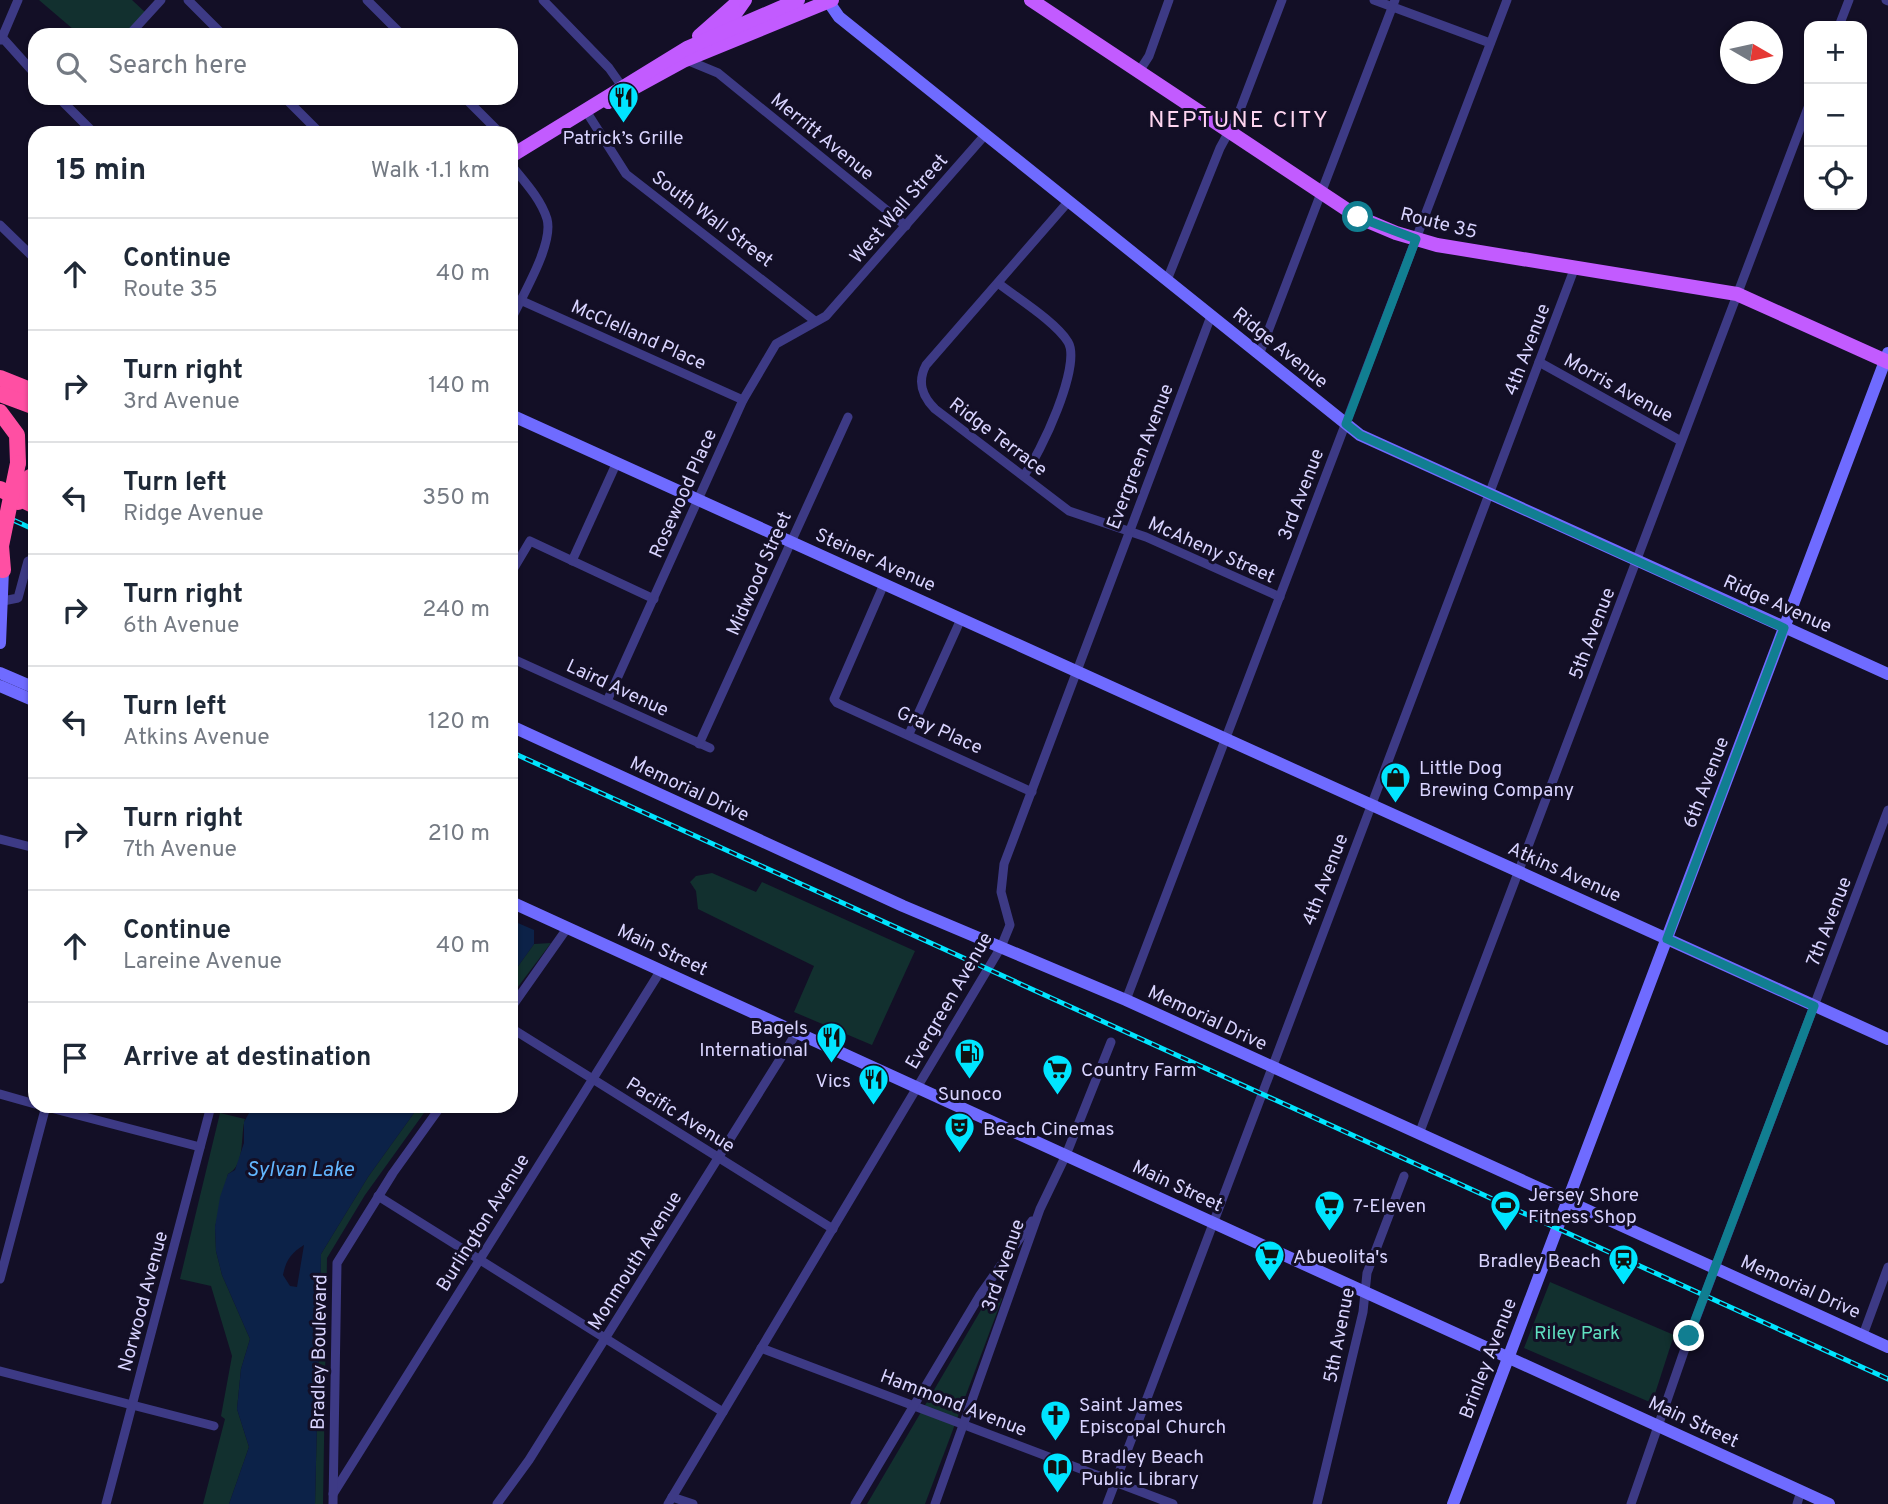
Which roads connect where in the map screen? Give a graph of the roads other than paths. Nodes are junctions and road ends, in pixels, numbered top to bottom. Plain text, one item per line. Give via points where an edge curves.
1 (18, 0) edge
2 (160, 0) edge
3 (188, 0) edge
4 (367, 0) edge
5 (542, 0) edge
6 (742, 0) edge
7 (798, 0) edge
8 (1170, 0) edge
9 (1282, 0) edge
10 (1374, 0) edge
11 (1507, 0) edge
12 (1849, 0) edge
13 (830, 1) edge
14 (1035, 1) edge
15 (1394, 4) edge
16 (1841, 21) edge
17 (135, 28) edge
18 (216, 28) edge
19 (395, 28) edge
20 (722, 31) junction
21 (1, 38) edge
22 (1490, 43) junction
23 (717, 47) junction
24 (685, 55) junction
25 (28, 67) edge
26 (1140, 70) junction
27 (718, 73) junction
28 (621, 85) junction
29 (69, 105) edge
30 (292, 105) edge
31 (472, 105) edge
32 (586, 111) junction
33 (1804, 118) edge
34 (88, 126) edge
35 (313, 126) edge
36 (493, 126) edge
37 (1230, 130) junction
38 (985, 135) junction
39 (518, 152) edge
40 (518, 164) edge
41 (1323, 193) junction
42 (1068, 202) junction
43 (0, 225) edge
44 (906, 226) junction
45 (1416, 239) junction
46 (28, 253) edge
47 (1576, 268) junction
48 (1167, 280) junction
49 (998, 283) junction
50 (1737, 294) junction
51 (520, 300) junction
52 (518, 304) edge
53 (1211, 316) junction
54 (815, 321) junction
55 (1259, 355) junction
56 (1887, 358) edge
57 (1539, 362) junction
58 (0, 378) edge
59 (28, 389) edge
60 (0, 394) edge
61 (743, 400) junction
62 (28, 404) edge
63 (0, 412) edge
64 (848, 417) dead end
65 (518, 418) edge
66 (1346, 424) junction
67 (1681, 441) junction
68 (617, 462) junction
69 (1024, 475) junction
70 (28, 481) edge
71 (0, 489) edge
72 (1489, 493) junction
73 (698, 499) junction
74 (28, 503) edge
75 (1129, 532) junction
76 (791, 542) junction
77 (4, 547) edge
78 (1637, 560) junction
79 (518, 561) edge
80 (572, 561) junction
81 (3, 570) joint
82 (28, 570) edge
83 (884, 584) junction
84 (1280, 597) junction
85 (654, 599) junction
86 (3, 600) junction
87 (961, 619) junction
88 (1784, 628) junction
89 (0, 643) edge
90 (518, 661) edge
91 (1077, 671) junction
92 (0, 673) edge
93 (1888, 674) edge
94 (28, 685) edge
95 (0, 686) edge
96 (28, 698) edge
97 (607, 701) junction
98 (518, 729) edge
99 (909, 734) junction
100 (1226, 739) junction
101 (699, 744) junction
102 (710, 748) dead end
103 (1032, 792) junction
104 (1372, 805) junction
105 (1888, 810) edge
106 (0, 839) edge
107 (28, 846) edge
108 (1519, 871) junction
109 (518, 905) edge
110 (568, 927) junction
111 (1667, 939) junction
112 (1001, 947) junction
113 (661, 970) junction
114 (518, 998) edge
115 (1126, 1000) junction
116 (1814, 1006) junction
117 (518, 1032) edge
118 (797, 1032) junction
119 (1888, 1039) edge
120 (1111, 1042) dead end
121 (1272, 1067) junction
122 (593, 1080) junction
123 (918, 1087) junction
124 (0, 1094) edge
125 (28, 1102) edge
126 (43, 1113) edge
127 (71, 1113) edge
128 (209, 1113) edge
129 (436, 1113) edge
130 (1419, 1134) junction
131 (200, 1147) junction
132 (1066, 1155) junction
133 (718, 1158) junction
134 (1404, 1176) dead end
135 (378, 1196) junction
136 (1567, 1202) junction
137 (1040, 1209) junction
138 (1214, 1223) junction
139 (1558, 1226) joint
140 (833, 1229) junction
141 (479, 1259) junction
142 (1888, 1267) edge
143 (1713, 1274) junction
144 (0, 1279) edge
145 (1365, 1292) junction
146 (1863, 1335) junction
147 (605, 1338) junction
148 (1888, 1347) edge
149 (761, 1348) junction
150 (1508, 1357) junction
151 (0, 1371) edge
152 (132, 1406) junction
153 (914, 1406) junction
154 (723, 1412) junction
155 (965, 1425) junction
156 (1659, 1425) junction
157 (214, 1426) dead end
158 (1115, 1482) junction
159 (1801, 1491) junction
160 (333, 1499) edge
161 (670, 1500) edge
162 (106, 1504) edge
163 (497, 1504) edge
164 (693, 1504) edge
165 (855, 1504) edge
166 (935, 1504) edge
167 (1107, 1504) edge
168 (1173, 1504) edge
169 (1317, 1504) edge
170 (1453, 1504) edge
171 (1631, 1504) edge
172 (1797, 1504) edge
173 (1829, 1504) edge

1 - 21 street
2 - 17 street
3 - 18 street
4 - 19 street
5 - 28 street
6 - 20 main road
6 - 24 main road
7 - 20 main road
8 - 26 street
9 - 37 street
10 - 15 street
11 - 22 street, 3rd Avenue
12 - 16 street
13 - 23 main road
13 - 38 street, Ridge Avenue via 839,18
14 - 26 main road, Route 35
15 - 22 street
15 - 41 street
20 - 24 main road
21 - 25 street
22 - 45 street, 3rd Avenue
23 - 24 main road
23 - 27 street via 712,58
24 - 27 street, Merritt Avenue
24 - 28 main road
24 - 32 main road via 626,95
26 - 37 main road, Route 35
27 - 44 street, Merritt Avenue
28 - 32 main road
29 - 34 street
30 - 35 street
31 - 36 street
32 - 39 main road
32 - 54 street, South Wall Street via 626,174
33 - 50 street, 5th Avenue
37 - 41 main road, Route 35
37 - 48 street
38 - 42 street, Ridge Avenue
38 - 44 street, West Wall Street
40 - 51 street via 548,225 545,245
41 - 45 main road, Route 35 via 1358,217
41 - 55 street
42 - 48 street, Ridge Avenue
42 - 49 street, Ridge Terrace
43 - 46 street
44 - 54 street, West Wall Street via 826,316
45 - 47 main road, Route 35
45 - 66 street, 3rd Avenue
47 - 50 main road, Route 35
47 - 57 street, 4th Avenue
48 - 53 street, Ridge Avenue
49 - 69 street via 1064,336 1072,351 1070,372 1035,461
49 - 69 street, Ridge Terrace via 926,365 921,387 935,409
50 - 56 main road, Route 35
50 - 67 street, 5th Avenue
51 - 52 street
51 - 61 street, McClelland Place
53 - 55 street, Ridge Avenue
53 - 75 street, Evergreen Avenue
54 - 61 street, Rosewood Place via 776,344
55 - 66 street, Ridge Avenue
56 - 88 street, 6th Avenue
57 - 67 street, Morris Avenue
57 - 72 street, 4th Avenue
58 - 59 highway
60 - 62 highway
61 - 73 street, Rosewood Place
63 - 77 highway, bridge via 17,435 18,463
64 - 76 street, Midwood Street
65 - 68 street, Steiner Avenue
66 - 72 street, Ridge Avenue via 1360,435
66 - 84 street, 3rd Avenue
67 - 78 street, 5th Avenue
68 - 73 street, Steiner Avenue
68 - 80 street
69 - 75 street, Ridge Terrace via 1069,511
70 - 77 highway, bridge
71 - 74 highway
72 - 78 street, Ridge Avenue
72 - 104 street, 4th Avenue
73 - 76 street, Steiner Avenue
73 - 85 street, Rosewood Place
75 - 84 street, McAheny Street
75 - 91 street, Evergreen Avenue
76 - 83 street, Steiner Avenue
76 - 101 street, Midwood Street
77 - 81 highway
78 - 88 street, Ridge Avenue
78 - 108 street, 5th Avenue
79 - 80 street via 530,541
80 - 85 street
81 - 86 street
82 - 86 street via 18,598
83 - 87 street, Steiner Avenue
83 - 99 street, Gray Place via 834,699
84 - 100 street, 3rd Avenue
85 - 97 street, Rosewood Place
86 - 89 street
87 - 91 street, Steiner Avenue
87 - 99 street
88 - 93 street, Ridge Avenue
88 - 111 street, 6th Avenue
90 - 97 street, Laird Avenue
91 - 100 street, Steiner Avenue
91 - 103 street, Evergreen Avenue
92 - 94 street
95 - 96 street
97 - 101 street, Laird Avenue
98 - 112 street, Memorial Drive
99 - 103 street, Gray Place
100 - 104 street, Atkins Avenue
100 - 115 street, 3rd Avenue
101 - 102 street, Laird Avenue
103 - 112 street, Evergreen Avenue via 1001,875 1010,925
104 - 108 street, Atkins Avenue
104 - 121 street, 4th Avenue
105 - 116 street, 7th Avenue
106 - 107 street
108 - 111 street, Atkins Avenue
108 - 130 street, 5th Avenue
109 - 110 street, Main Street
110 - 113 street, Main Street
110 - 114 street
111 - 116 street, Atkins Avenue
111 - 136 street, 6th Avenue
112 - 115 street, Memorial Drive
112 - 123 street, Evergreen Avenue
113 - 118 street, Main Street
113 - 122 street, Burlington Avenue
115 - 121 street, Memorial Drive
116 - 119 street, Atkins Avenue
116 - 143 street, 7th Avenue
117 - 122 street, Pacific Avenue
118 - 123 street, Main Street
118 - 133 street, Monmouth Avenue
120 - 132 street, 3rd Avenue
121 - 130 street, Memorial Drive
121 - 138 street, 4th Avenue
122 - 133 street, Pacific Avenue
122 - 141 street, Burlington Avenue
123 - 132 street, Main Street
123 - 140 street, Evergreen Avenue
124 - 125 street
126 - 144 street
127 - 131 street
128 - 131 street, Norwood Avenue
129 - 135 street, Bradley Boulevard
130 - 136 street, Memorial Drive
131 - 152 street, Norwood Avenue
132 - 137 street, 3rd Avenue
132 - 138 street, Main Street
133 - 140 street, Pacific Avenue
133 - 147 street, Monmouth Avenue
134 - 145 street, 5th Avenue via 1367,1273
135 - 141 street
135 - 160 street, Bradley Boulevard via 337,1263
136 - 139 street, 6th Avenue
136 - 143 street, Memorial Drive
137 - 153 street
137 - 155 street, 3rd Avenue
138 - 145 street, Main Street
138 - 158 street, 4th Avenue
139 - 150 street, Brinley Avenue
140 - 149 street, Evergreen Avenue
141 - 147 street
141 - 160 street, Burlington Avenue
142 - 146 street
143 - 146 street, Memorial Drive
143 - 156 street, 7th Avenue
145 - 150 street, Main Street
145 - 169 street, 5th Avenue
146 - 148 street, Memorial Drive
147 - 154 street
147 - 163 street, Monmouth Avenue
149 - 153 street, Hammond Avenue
149 - 154 street, Evergreen Avenue
150 - 156 street, Main Street
150 - 170 street, Brinley Avenue
151 - 152 street
152 - 157 street
152 - 162 street, Norwood Avenue
153 - 155 street, Hammond Avenue
153 - 165 street
154 - 161 street, Evergreen Avenue
155 - 158 street, Hammond Avenue
155 - 166 street, 3rd Avenue
156 - 159 street, Main Street
156 - 171 street, 7th Avenue
158 - 167 street, 4th Avenue
158 - 168 street, Hammond Avenue
159 - 172 street
159 - 173 street, Main Street
161 - 164 street

